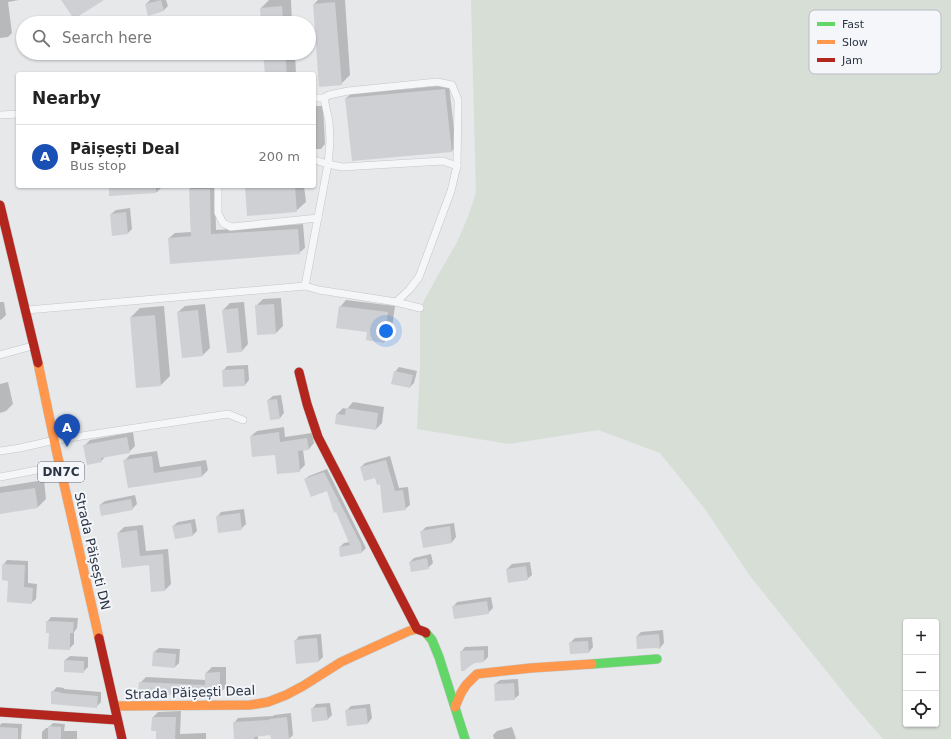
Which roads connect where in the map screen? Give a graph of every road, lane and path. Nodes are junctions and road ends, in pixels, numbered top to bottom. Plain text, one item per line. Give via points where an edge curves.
1 (316, 98) edge
2 (324, 98) junction
3 (16, 114) edge
4 (0, 116) edge
5 (316, 161) edge
6 (328, 164) junction
7 (457, 166) junction
8 (218, 188) edge
9 (0, 205) edge
10 (318, 218) junction
11 (305, 286) junction
12 (396, 302) junction
13 (420, 308) dead end
14 (24, 310) junction
15 (34, 345) junction
16 (0, 355) edge
17 (300, 372) dead end
18 (243, 420) dead end
19 (54, 440) junction
20 (0, 451) edge
21 (60, 466) junction
22 (0, 477) edge
23 (417, 629) junction
24 (657, 660) dead end
25 (115, 706) junction
26 (455, 707) junction
27 (0, 712) edge
28 (117, 720) junction
29 (122, 739) edge
30 (465, 739) edge

1 - 2 lane
2 - 6 lane via 329,122
2 - 7 lane via 348,91 438,82 452,85 458,100
3 - 4 lane
5 - 6 lane
6 - 7 lane via 342,167 443,161
6 - 10 lane
7 - 12 lane via 451,191 419,277
8 - 10 lane via 218,213 223,223 231,227
9 - 14 street, Strada Păișești DN / DN7C
10 - 11 lane
11 - 12 lane
11 - 14 lane
12 - 13 lane
14 - 15 street, Strada Păișești DN / DN7C
15 - 16 lane
15 - 19 street, Strada Păișești DN / DN7C
17 - 23 street via 318,437
18 - 19 lane via 228,414
19 - 20 lane
19 - 21 street, Strada Păișești DN / DN7C
21 - 22 lane
21 - 25 street, Strada Păișești DN / DN7C
23 - 25 street, Strada Păișești Deal via 341,662 303,686 268,702 244,705
23 - 26 street via 425,632 432,640
24 - 26 street via 477,674 463,689
25 - 28 street, Strada Păișești DN / DN7C
26 - 30 street
27 - 28 street
28 - 29 street, Strada Păișești DN / DN7C

